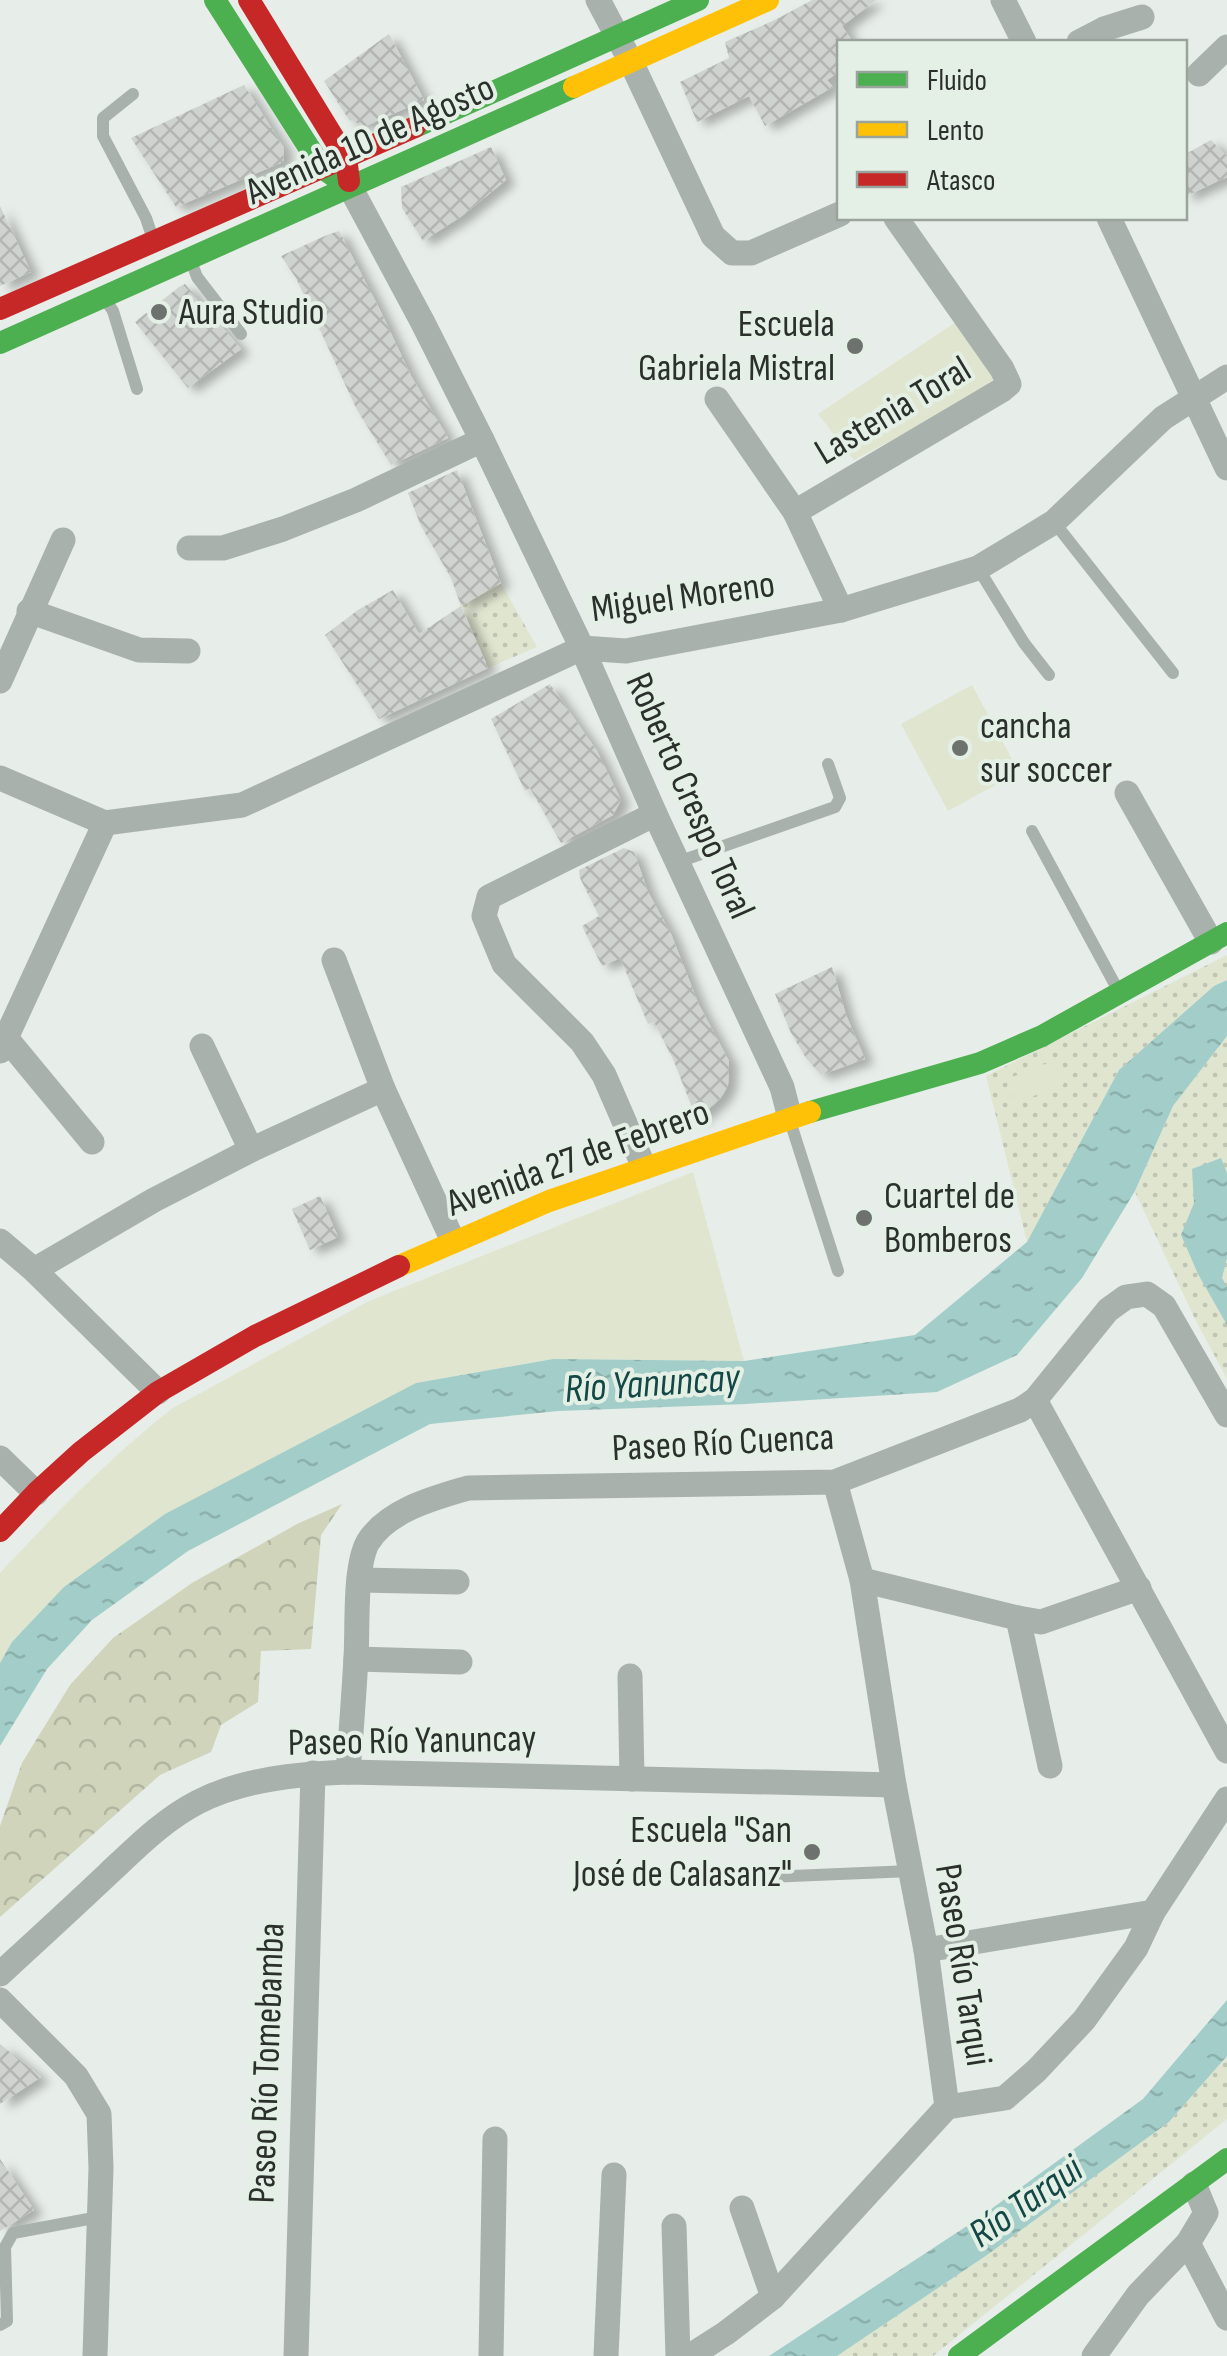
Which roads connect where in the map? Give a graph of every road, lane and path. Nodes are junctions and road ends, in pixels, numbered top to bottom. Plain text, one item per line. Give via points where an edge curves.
1 (214, 0) edge
2 (248, 0) edge
3 (598, 0) edge
4 (698, 0) edge
5 (768, 0) edge
6 (1003, 0) edge
7 (1142, 17) dead end
8 (618, 36) junction
9 (1023, 40) edge
10 (1083, 40) edge
11 (1227, 47) edge
12 (631, 62) junction
13 (1199, 74) dead end
14 (133, 94) dead end
15 (346, 158) junction
16 (322, 168) junction
17 (350, 187) junction
18 (837, 215) edge
19 (897, 220) edge
20 (1111, 220) edge
21 (154, 241) junction
22 (190, 258) junction
23 (104, 297) junction
24 (0, 309) edge
25 (242, 334) dead end
26 (0, 344) edge
27 (1227, 376) edge
28 (137, 388) dead end
29 (717, 399) dead end
30 (1196, 399) junction
31 (482, 440) junction
32 (1227, 468) edge
33 (795, 512) junction
34 (1054, 522) junction
35 (63, 540) dead end
36 (190, 548) dead end
37 (978, 568) junction
38 (841, 610) junction
39 (29, 612) junction
40 (582, 648) junction
41 (188, 651) dead end
42 (1172, 673) dead end
43 (1049, 675) dead end
44 (0, 681) edge
45 (828, 764) dead end
46 (0, 778) edge
47 (1126, 793) dead end
48 (656, 814) junction
49 (104, 823) junction
50 (1032, 831) dead end
51 (678, 862) junction
52 (1219, 937) edge
53 (334, 960) dead end
54 (1120, 994) junction
55 (2, 1041) edge
56 (202, 1046) dead end
57 (384, 1089) junction
58 (790, 1118) junction
59 (92, 1142) dead end
60 (251, 1150) junction
61 (644, 1167) junction
62 (0, 1241) edge
63 (453, 1241) junction
64 (34, 1270) junction
65 (838, 1271) dead end
66 (158, 1392) junction
67 (1035, 1400) junction
68 (1227, 1415) edge
69 (0, 1458) edge
70 (835, 1482) junction
71 (36, 1493) junction
72 (0, 1531) edge
73 (360, 1580) junction
74 (862, 1580) junction
75 (457, 1582) dead end
76 (1139, 1588) junction
77 (1018, 1618) junction
78 (356, 1659) junction
79 (460, 1662) dead end
80 (630, 1676) dead end
81 (1227, 1750) edge
82 (1050, 1766) dead end
83 (348, 1772) junction
84 (313, 1773) junction
85 (632, 1779) junction
86 (894, 1785) junction
87 (1227, 1798) edge
88 (910, 1870) junction
89 (744, 1878) dead end
90 (1153, 1912) junction
91 (926, 1950) junction
92 (0, 1974) edge
93 (0, 2000) edge
94 (946, 2107) junction
95 (495, 2139) dead end
96 (1227, 2159) edge
97 (614, 2175) dead end
98 (1194, 2184) junction
99 (742, 2208) dead end
100 (99, 2217) junction
101 (674, 2226) dead end
102 (1188, 2243) junction
103 (773, 2297) junction
104 (1227, 2318) edge
105 (0, 2325) edge
106 (95, 2356) edge
107 (296, 2356) edge
108 (491, 2356) edge
109 (606, 2356) edge
110 (678, 2356) edge
111 (690, 2356) edge
112 (958, 2356) edge
113 (1094, 2356) edge

1 - 16 main road, Roberto Crespo Toral
2 - 15 main road, Roberto Crespo Toral
3 - 8 street
4 - 8 main road, Avenida 10 de Agosto
5 - 12 main road, Avenida 10 de Agosto
6 - 9 street
7 - 10 street
8 - 12 street
8 - 15 main road, Avenida 10 de Agosto
11 - 13 street
12 - 17 main road, Avenida 10 de Agosto
12 - 18 street via 714,236 732,253 752,252
14 - 21 lane via 102,118 103,136
15 - 16 main road, Avenida 10 de Agosto
15 - 17 main road, Roberto Crespo Toral
16 - 17 main road, Roberto Crespo Toral
16 - 21 main road, Avenida 10 de Agosto
17 - 22 main road, Avenida 10 de Agosto
17 - 31 street, Roberto Crespo Toral
19 - 33 street, Lastenia Toral via 1008,384
20 - 30 street
21 - 24 main road, Avenida 10 de Agosto
22 - 23 main road, Avenida 10 de Agosto
22 - 25 lane
23 - 26 main road, Avenida 10 de Agosto
23 - 28 lane
27 - 30 street, Miguel Moreno
29 - 33 street
30 - 32 street
30 - 34 street, Miguel Moreno via 1163,418
31 - 36 street via 283,529 224,548
31 - 40 street, Roberto Crespo Toral
33 - 38 street
34 - 37 street, Miguel Moreno
34 - 42 lane
35 - 39 street
37 - 38 street, Miguel Moreno
37 - 43 lane
38 - 40 street, Miguel Moreno via 626,651
39 - 41 street via 139,650
39 - 44 street
40 - 48 street, Roberto Crespo Toral
40 - 49 street, Miguel Moreno via 242,805
45 - 51 lane via 840,798 835,808
46 - 49 street
47 - 52 street
48 - 51 street, Roberto Crespo Toral
48 - 61 street via 489,896 484,916 504,964 582,1042 604,1075
49 - 55 street
50 - 54 lane
51 - 58 street, Roberto Crespo Toral via 782,1087
52 - 54 main road, Avenida 27 de Febrero
53 - 57 street
54 - 58 main road, Avenida 27 de Febrero via 980,1062
55 - 59 street
56 - 60 street
57 - 60 street
57 - 63 street
58 - 61 main road, Avenida 27 de Febrero
58 - 65 lane
60 - 64 street
61 - 63 main road, Avenida 27 de Febrero
62 - 64 street
63 - 66 main road, Avenida 27 de Febrero via 255,1336
64 - 66 street
66 - 71 main road, Avenida 27 de Febrero
67 - 68 street, Paseo Río Cuenca via 1108,1310 1126,1296 1147,1294 1164,1306
67 - 70 street, Paseo Río Cuenca
67 - 76 street
69 - 71 street
70 - 73 street, Paseo Río Cuenca via 468,1488 388,1522 368,1542
70 - 74 street, Paseo Río Tarqui
71 - 72 main road, Avenida 27 de Febrero
73 - 75 street
73 - 78 street
74 - 77 street
74 - 86 street, Paseo Río Tarqui
76 - 77 street via 1041,1622
76 - 81 street
77 - 82 street
78 - 79 street
78 - 83 street
80 - 85 street
83 - 84 street, Paseo Río Yanuncay
83 - 85 street, Paseo Río Yanuncay
84 - 92 street, Paseo Río Yanuncay via 234,1788 165,1821
84 - 107 street, Paseo Río Tomebamba
85 - 86 street, Paseo Río Yanuncay
86 - 88 street, Paseo Río Tarqui
87 - 90 street
88 - 89 lane
88 - 91 street, Paseo Río Tarqui
90 - 91 street
90 - 94 street via 1095,2006 1037,2070 1005,2098
91 - 94 street, Paseo Río Tarqui
93 - 100 street via 76,2076 99,2114
94 - 103 street, Paseo Río Tarqui
95 - 108 street
96 - 98 main road
97 - 109 street
98 - 102 street via 1206,2212
98 - 112 main road
99 - 103 street
100 - 105 lane via 13,2233 5,2247 7,2321
100 - 106 street
101 - 110 street
102 - 104 street
102 - 113 street via 1138,2295
103 - 111 street, Paseo Río Tarqui

